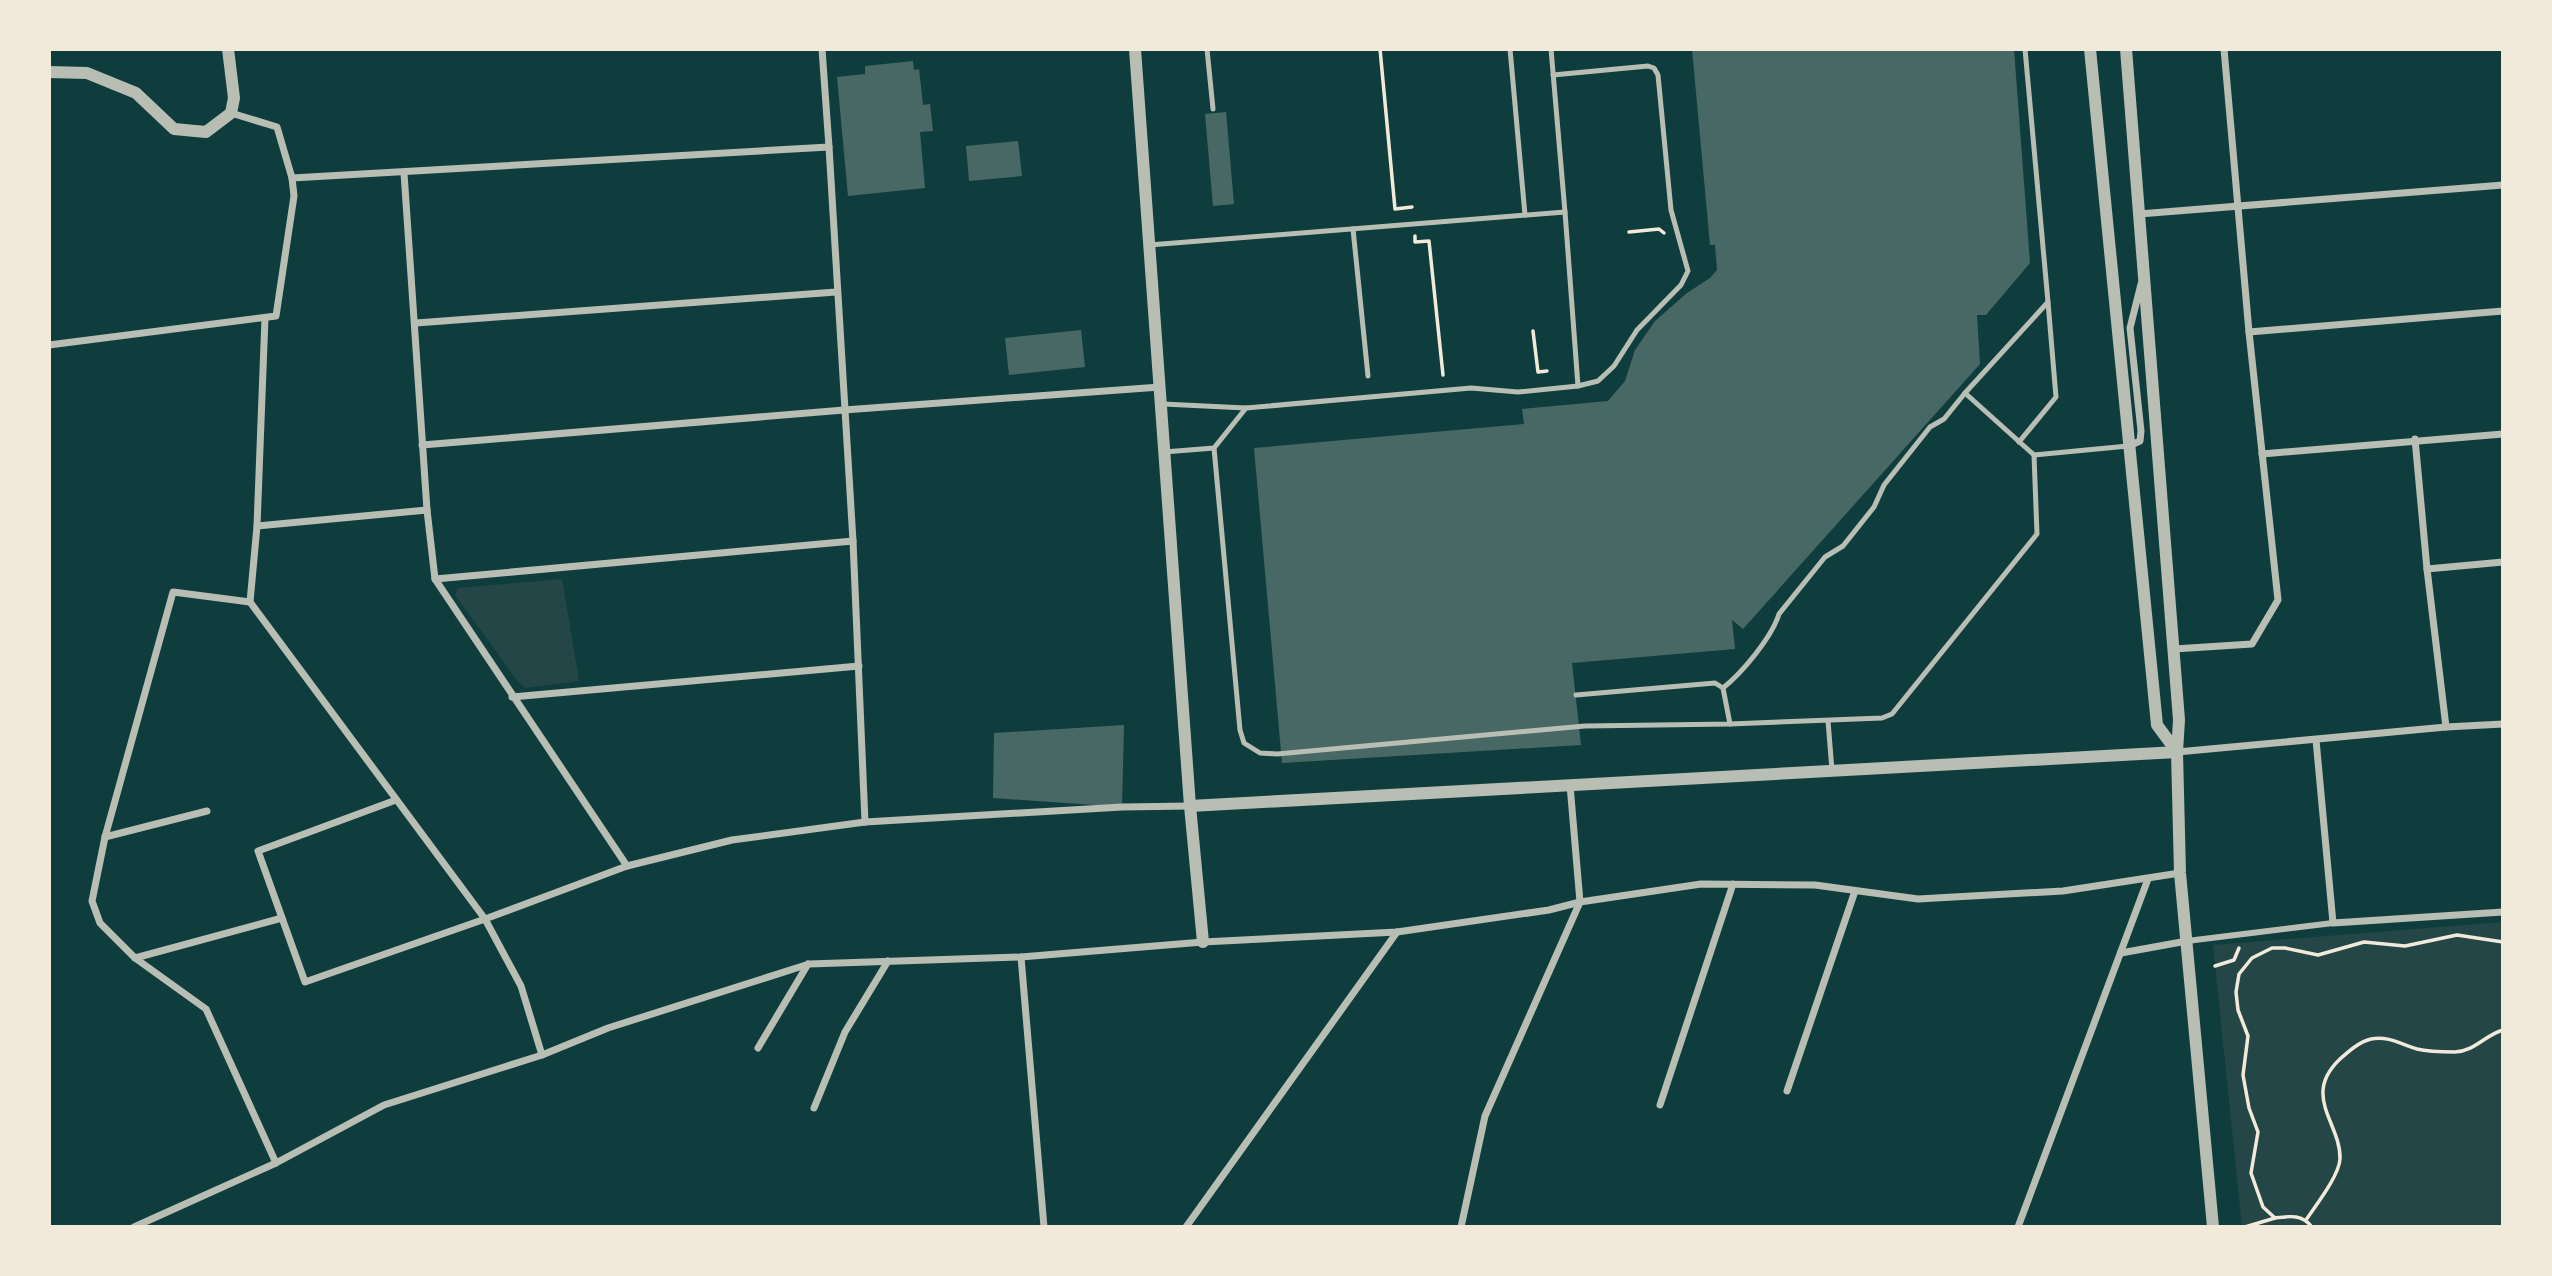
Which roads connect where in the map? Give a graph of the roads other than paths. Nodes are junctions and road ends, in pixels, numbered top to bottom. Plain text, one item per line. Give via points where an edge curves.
1 (228, 49) edge
2 (822, 49) edge
3 (1135, 49) edge
4 (1207, 49) edge
5 (1510, 49) edge
6 (1551, 49) edge
7 (2025, 49) edge
8 (2090, 49) edge
9 (2126, 49) edge
10 (2224, 49) edge
11 (49, 72) edge
12 (1553, 75) junction
13 (1213, 108) dead end
14 (231, 113) junction
15 (829, 148) junction
16 (404, 173) junction
17 (292, 177) junction
18 (2503, 185) edge
19 (2237, 207) junction
20 (1565, 212) junction
21 (2139, 214) junction
22 (1525, 215) junction
23 (1353, 229) junction
24 (1149, 245) junction
25 (2144, 273) junction
26 (836, 292) junction
27 (2048, 302) junction
28 (2503, 311) edge
29 (265, 317) junction
30 (416, 323) junction
31 (2249, 332) junction
32 (49, 345) edge
33 (1368, 376) dead end
34 (1160, 387) junction
35 (1578, 387) junction
36 (1965, 393) junction
37 (1161, 404) junction
38 (1246, 408) junction
39 (844, 410) junction
40 (2503, 434) edge
41 (2415, 439) junction
42 (2019, 442) junction
43 (422, 446) junction
44 (2129, 446) junction
45 (1214, 448) junction
46 (1164, 452) junction
47 (2262, 454) junction
48 (2034, 455) junction
49 (426, 510) junction
50 (257, 526) junction
51 (853, 541) junction
52 (2503, 562) edge
53 (2427, 569) junction
54 (435, 579) junction
55 (250, 602) junction
56 (2174, 649) junction
57 (859, 666) junction
58 (1723, 688) junction
59 (1576, 695) dead end
60 (512, 697) junction
61 (1828, 721) junction
62 (1730, 724) junction
63 (2503, 724) edge
64 (2446, 727) junction
65 (2316, 740) junction
66 (2177, 752) junction
67 (1832, 771) junction
68 (1570, 785) junction
69 (396, 800) junction
70 (1190, 806) junction
71 (207, 811) dead end
72 (865, 822) junction
73 (105, 837) junction
74 (627, 866) junction
75 (2180, 873) junction
76 (2148, 879) junction
77 (1733, 884) junction
78 (1855, 891) junction
79 (1580, 902) junction
80 (2503, 912) edge
81 (282, 918) junction
82 (485, 919) junction
83 (2333, 923) junction
84 (1397, 932) junction
85 (2188, 941) junction
86 (1203, 942) junction
87 (2121, 953) junction
88 (1021, 957) junction
89 (135, 958) junction
90 (888, 961) junction
91 (809, 964) junction
92 (758, 1048) dead end
93 (542, 1055) junction
94 (1787, 1091) dead end
95 (1660, 1105) dead end
96 (814, 1108) dead end
97 (276, 1163) junction
98 (134, 1227) edge
99 (1044, 1227) edge
100 (1186, 1227) edge
101 (1461, 1227) edge
102 (2018, 1227) edge
103 (2213, 1227) edge

1 - 14 street via 234,97
2 - 15 street
3 - 24 street
4 - 13 lane
5 - 22 lane
6 - 12 lane
7 - 27 lane
8 - 44 street
9 - 21 street
10 - 19 street
11 - 14 street via 87,73 136,93 174,129 206,132
12 - 20 lane
12 - 35 lane via 1654,68 1671,210 1688,271 1681,285 1637,330 1614,366 1598,381
14 - 17 street via 277,127
15 - 16 street
15 - 26 street
16 - 17 street
16 - 30 street
17 - 29 street via 294,196 276,316
18 - 19 street
19 - 21 street
19 - 31 street
20 - 22 lane
20 - 35 lane
21 - 25 street
22 - 23 lane
23 - 24 lane
23 - 33 lane
24 - 34 street
25 - 44 street via 2130,328 2141,431 2140,441
25 - 56 street
26 - 30 street
26 - 39 street
27 - 36 lane
27 - 42 lane via 2056,397
28 - 31 street
29 - 32 street
29 - 50 street
30 - 43 street
31 - 47 street
34 - 37 street
34 - 39 street
35 - 38 lane via 1518,392 1471,388
36 - 42 lane
36 - 58 lane via 1944,419 1930,427 1884,485 1874,507 1843,546 1825,556 1735,679
37 - 38 lane
37 - 46 street
38 - 45 lane
39 - 43 street
39 - 51 street
40 - 41 street
41 - 47 street
41 - 53 street
42 - 48 lane
43 - 49 street
44 - 48 lane
44 - 66 street via 2157,725
45 - 46 lane
45 - 62 lane via 1240,730 1244,743 1260,753 1585,726
46 - 70 street
47 - 56 street via 2278,600 2252,644
48 - 61 lane via 2038,534 1892,714
49 - 50 street
49 - 54 street
50 - 55 street
51 - 54 street
51 - 57 street
52 - 53 street
53 - 64 street
54 - 60 street
55 - 69 street
55 - 73 street via 173,592
56 - 66 street
57 - 60 street
57 - 72 street
58 - 59 lane via 1715,683
58 - 62 lane
60 - 74 street
61 - 62 lane
61 - 67 lane
63 - 64 street
64 - 65 street
65 - 66 street
65 - 83 street
66 - 67 street
66 - 75 street
67 - 68 street
68 - 70 street
68 - 79 street
69 - 81 street via 258,851
69 - 82 street
70 - 72 street
70 - 86 street
71 - 73 street
72 - 74 street via 732,841
73 - 89 street via 92,901 100,923
74 - 82 street
75 - 76 street
75 - 85 street
76 - 78 street via 2063,891 1918,899
76 - 87 street
77 - 78 street via 1815,885
77 - 79 street via 1701,884
77 - 95 street
78 - 94 street
79 - 84 street
79 - 101 street via 1485,1116
80 - 83 street
81 - 82 street via 305,982
81 - 89 street
82 - 93 street via 522,986
83 - 85 street
84 - 86 street
84 - 100 street
85 - 87 street
85 - 103 street
86 - 88 street
87 - 102 street
88 - 90 street
88 - 99 street
89 - 97 street via 206,1009
90 - 91 street
90 - 96 street via 845,1032
91 - 92 street
91 - 93 street via 608,1028
93 - 97 street via 384,1105
97 - 98 street

